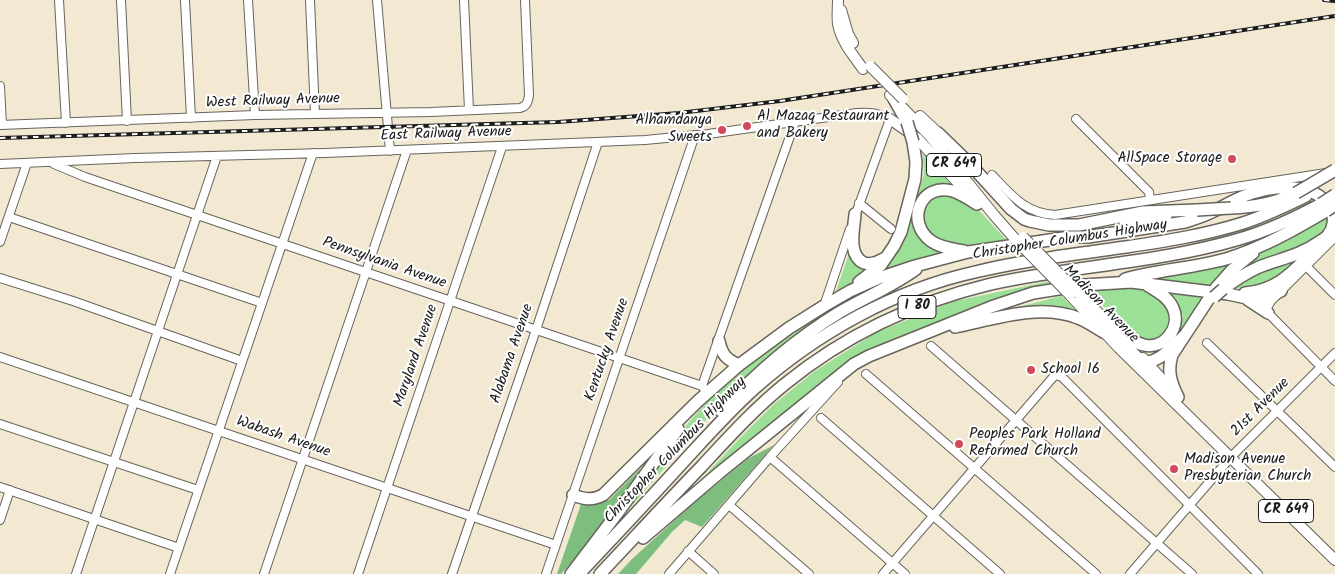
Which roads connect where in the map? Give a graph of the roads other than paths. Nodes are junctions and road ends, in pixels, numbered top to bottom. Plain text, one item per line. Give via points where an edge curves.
1 (59, 0) edge
2 (121, 0) edge
3 (184, 0) edge
4 (248, 0) edge
5 (310, 0) edge
6 (377, 0) edge
7 (464, 0) edge
8 (524, 0) edge
9 (838, 0) edge
10 (0, 86) edge
11 (896, 98) junction
12 (469, 110) junction
13 (387, 113) junction
14 (315, 114) junction
15 (255, 115) junction
16 (191, 118) junction
17 (890, 119) junction
18 (127, 120) junction
19 (1076, 120) dead end
20 (795, 122) junction
21 (66, 123) junction
22 (1, 125) edge
23 (938, 133) junction
24 (695, 136) junction
25 (598, 142) junction
26 (502, 147) junction
27 (407, 150) junction
28 (390, 151) junction
29 (313, 153) junction
30 (218, 156) junction
31 (50, 162) junction
32 (27, 163) junction
33 (0, 164) edge
34 (1335, 171) edge
35 (992, 175) dead end
36 (1335, 179) edge
37 (1296, 192) junction
38 (1335, 195) edge
39 (1150, 200) junction
40 (977, 204) junction
41 (1329, 206) edge
42 (857, 209) junction
43 (1197, 210) junction
44 (197, 215) junction
45 (8, 217) junction
46 (891, 229) dead end
47 (1331, 236) edge
48 (1070, 237) junction
49 (1019, 238) junction
50 (0, 242) edge
51 (1267, 243) junction
52 (282, 244) junction
53 (968, 252) junction
54 (890, 253) junction
55 (924, 263) junction
56 (1306, 266) junction
57 (366, 272) junction
58 (177, 274) junction
59 (0, 278) edge
60 (1109, 283) junction
61 (1146, 284) junction
62 (1281, 291) junction
63 (1218, 293) junction
64 (1075, 294) junction
65 (1335, 295) edge
66 (1244, 298) junction
67 (836, 299) junction
68 (451, 301) junction
69 (262, 303) junction
70 (824, 306) junction
71 (1268, 313) junction
72 (1092, 318) junction
73 (1108, 322) junction
74 (536, 330) junction
75 (158, 332) junction
76 (1105, 333) junction
77 (921, 334) junction
78 (1184, 336) junction
79 (719, 341) junction
80 (1207, 343) dead end
81 (931, 346) dead end
82 (1335, 353) edge
83 (0, 356) edge
84 (619, 358) junction
85 (242, 361) junction
86 (1148, 363) junction
87 (854, 364) junction
88 (739, 365) junction
89 (1321, 367) junction
90 (866, 374) dead end
91 (1335, 381) edge
92 (705, 389) junction
93 (1178, 397) junction
94 (698, 401) junction
95 (134, 402) junction
96 (1278, 410) junction
97 (821, 418) dead end
98 (1016, 420) junction
99 (0, 424) edge
100 (219, 431) junction
101 (1210, 436) junction
102 (770, 457) junction
103 (1231, 457) junction
104 (303, 459) junction
105 (114, 462) junction
106 (1335, 467) edge
107 (975, 468) junction
108 (0, 487) edge
109 (387, 488) junction
110 (10, 490) junction
111 (198, 490) junction
112 (573, 495) junction
113 (1189, 504) junction
114 (729, 505) junction
115 (471, 516) junction
116 (933, 516) junction
117 (94, 519) junction
118 (0, 520) edge
119 (614, 538) junction
120 (1156, 543) junction
121 (556, 545) junction
122 (179, 548) junction
123 (688, 551) junction
124 (1335, 560) edge
125 (892, 563) junction
126 (76, 574) edge
127 (170, 574) edge
128 (264, 574) edge
129 (358, 574) edge
130 (452, 574) edge
131 (546, 574) edge
132 (571, 574) edge
133 (579, 574) edge
134 (600, 574) edge
135 (669, 574) edge
136 (714, 574) edge
137 (809, 574) edge
138 (883, 574) edge
139 (905, 574) edge
140 (1000, 574) edge
141 (1096, 574) edge
142 (1130, 574) edge
143 (1192, 574) edge
144 (1258, 574) edge

1 - 21 street
2 - 18 street
3 - 16 street
4 - 15 street
5 - 14 street
6 - 13 street
7 - 12 street
8 - 12 street, West Railway Avenue via 528,100 524,107
9 - 11 main road, Madison Avenue / CR 649 via 838,23 851,53
10 - 22 street
11 - 23 main road, Madison Avenue / CR 649
11 - 49 main road, Madison Avenue / CR 649 via 994,215
11 - 54 highway, bridge via 907,122 916,162 914,184 901,232
12 - 13 street, West Railway Avenue
13 - 14 street, West Railway Avenue
13 - 28 street
14 - 15 street, West Railway Avenue
15 - 16 street, West Railway Avenue
16 - 18 street, West Railway Avenue
17 - 20 street, East Railway Avenue via 871,112
17 - 40 main road via 917,138
17 - 42 street
18 - 21 street, West Railway Avenue
19 - 39 street via 1149,192
20 - 24 street, East Railway Avenue
20 - 79 street
21 - 22 street, West Railway Avenue
23 - 43 highway via 1011,209 1030,221 1079,225 1143,212
23 - 49 main road, Madison Avenue / CR 649
24 - 25 street, East Railway Avenue
24 - 84 street, Kentucky Avenue
25 - 26 street, East Railway Avenue
25 - 74 street, Alabama Avenue
26 - 27 street, East Railway Avenue
26 - 68 street, Maryland Avenue
27 - 28 street, East Railway Avenue
27 - 57 street
28 - 29 street, East Railway Avenue
29 - 30 street, East Railway Avenue
29 - 52 street
30 - 31 street, East Railway Avenue
30 - 44 street
31 - 32 street, East Railway Avenue
31 - 44 street, Pennsylvania Avenue via 84,177
32 - 33 street, East Railway Avenue
32 - 45 street
34 - 37 highway, bridge
34 - 39 street
35 - 39 street via 1017,201 1042,213 1062,214
36 - 37 highway, Christopher Columbus Highway / I 80
37 - 41 highway via 1297,184 1308,185 1322,191
37 - 43 highway, bridge via 1268,204
37 - 47 highway via 1296,187 1305,189 1325,201 1333,215
37 - 48 highway via 1245,196 1185,222
37 - 119 highway, Christopher Columbus Highway / I 80 via 1262,216 1244,223 1207,233 972,272 918,289 865,313 815,342 755,388
38 - 41 highway, Christopher Columbus Highway / I 80, bridge
40 - 49 main road
40 - 53 highway via 953,191 937,191 926,196 918,211 918,224 929,240
41 - 51 highway
41 - 134 highway, Christopher Columbus Highway / I 80 via 1237,240 974,289 919,306 866,330 817,360 773,394
42 - 46 street
42 - 54 highway via 853,248 857,257 867,264 879,262
42 - 70 street
43 - 48 highway
44 - 52 street, Pennsylvania Avenue
44 - 58 street
45 - 50 street
45 - 58 street
47 - 56 street
47 - 63 highway via 1302,252 1239,277
47 - 63 highway via 1273,287 1256,292
48 - 53 highway
49 - 64 main road, Madison Avenue / CR 649, bridge
51 - 60 highway via 1224,259
51 - 63 highway via 1232,270
52 - 57 street, Pennsylvania Avenue
52 - 69 street
53 - 55 highway
54 - 67 highway via 877,269
55 - 67 highway via 880,278
55 - 119 highway via 901,280 812,330 767,364 622,520
56 - 62 street
56 - 65 street
57 - 68 street, Pennsylvania Avenue
57 - 104 street
58 - 69 street
58 - 75 street
59 - 75 street
60 - 61 highway
60 - 77 highway via 1033,294
61 - 63 highway
61 - 73 highway via 1167,300 1175,311 1174,327 1167,338 1159,344 1143,345
62 - 66 highway via 1264,299
62 - 71 street via 1268,305
63 - 66 highway
63 - 78 highway
64 - 72 main road, Madison Avenue / CR 649
64 - 73 main road, Madison Avenue / CR 649
66 - 71 highway
67 - 70 highway
68 - 74 street, Pennsylvania Avenue
68 - 109 street, Maryland Avenue
69 - 85 street
70 - 88 highway
71 - 89 street
72 - 76 main road, Madison Avenue / CR 649
72 - 86 highway via 1102,323 1138,360
73 - 86 main road, Madison Avenue / CR 649
74 - 84 street, Pennsylvania Avenue
74 - 115 street, Alabama Avenue
75 - 85 street
75 - 95 street
76 - 77 highway via 1073,316 1036,312
76 - 101 main road, Madison Avenue / CR 649
77 - 87 highway
78 - 86 highway
78 - 93 highway via 1170,362 1170,378
79 - 88 highway via 721,352
79 - 92 street
80 - 96 street
81 - 98 street
82 - 89 street, 21st Avenue
83 - 95 street, Wabash Avenue
84 - 92 street, Pennsylvania Avenue
84 - 112 street, Kentucky Avenue
85 - 100 street
86 - 93 main road, Madison Avenue / CR 649
87 - 102 street
87 - 134 highway
88 - 92 highway
89 - 91 street
89 - 96 street, 21st Avenue
90 - 107 street
92 - 94 highway
93 - 101 main road, Madison Avenue / CR 649
94 - 112 highway via 603,495 595,499
94 - 132 highway
95 - 100 street, Wabash Avenue
95 - 105 street
96 - 103 street, 21st Avenue
96 - 106 street
97 - 116 street
98 - 107 street
98 - 113 street via 1055,375 1059,375
98 - 120 street
99 - 105 street
100 - 104 street, Wabash Avenue
100 - 111 street
101 - 103 main road, Madison Avenue / CR 649
102 - 114 street
102 - 125 street
103 - 113 street, 21st Avenue
103 - 124 main road, Madison Avenue / CR 649
104 - 109 street, Wabash Avenue
104 - 128 street
105 - 111 street
105 - 117 street
107 - 116 street
107 - 141 street
108 - 110 street
109 - 115 street, Wabash Avenue
109 - 129 street, Maryland Avenue
110 - 117 street
110 - 118 street
111 - 122 street
112 - 121 street, Kentucky Avenue
113 - 120 street, 21st Avenue
113 - 144 street
114 - 123 street
114 - 137 street
115 - 121 street, Wabash Avenue
115 - 130 street, Alabama Avenue
116 - 125 street
116 - 140 street
117 - 122 street
117 - 126 street
119 - 133 highway, Christopher Columbus Highway / I 80
120 - 142 street, 21st Avenue
120 - 143 street
121 - 131 street, Kentucky Avenue
122 - 127 street
123 - 135 street
123 - 136 street
125 - 138 street
125 - 139 street

